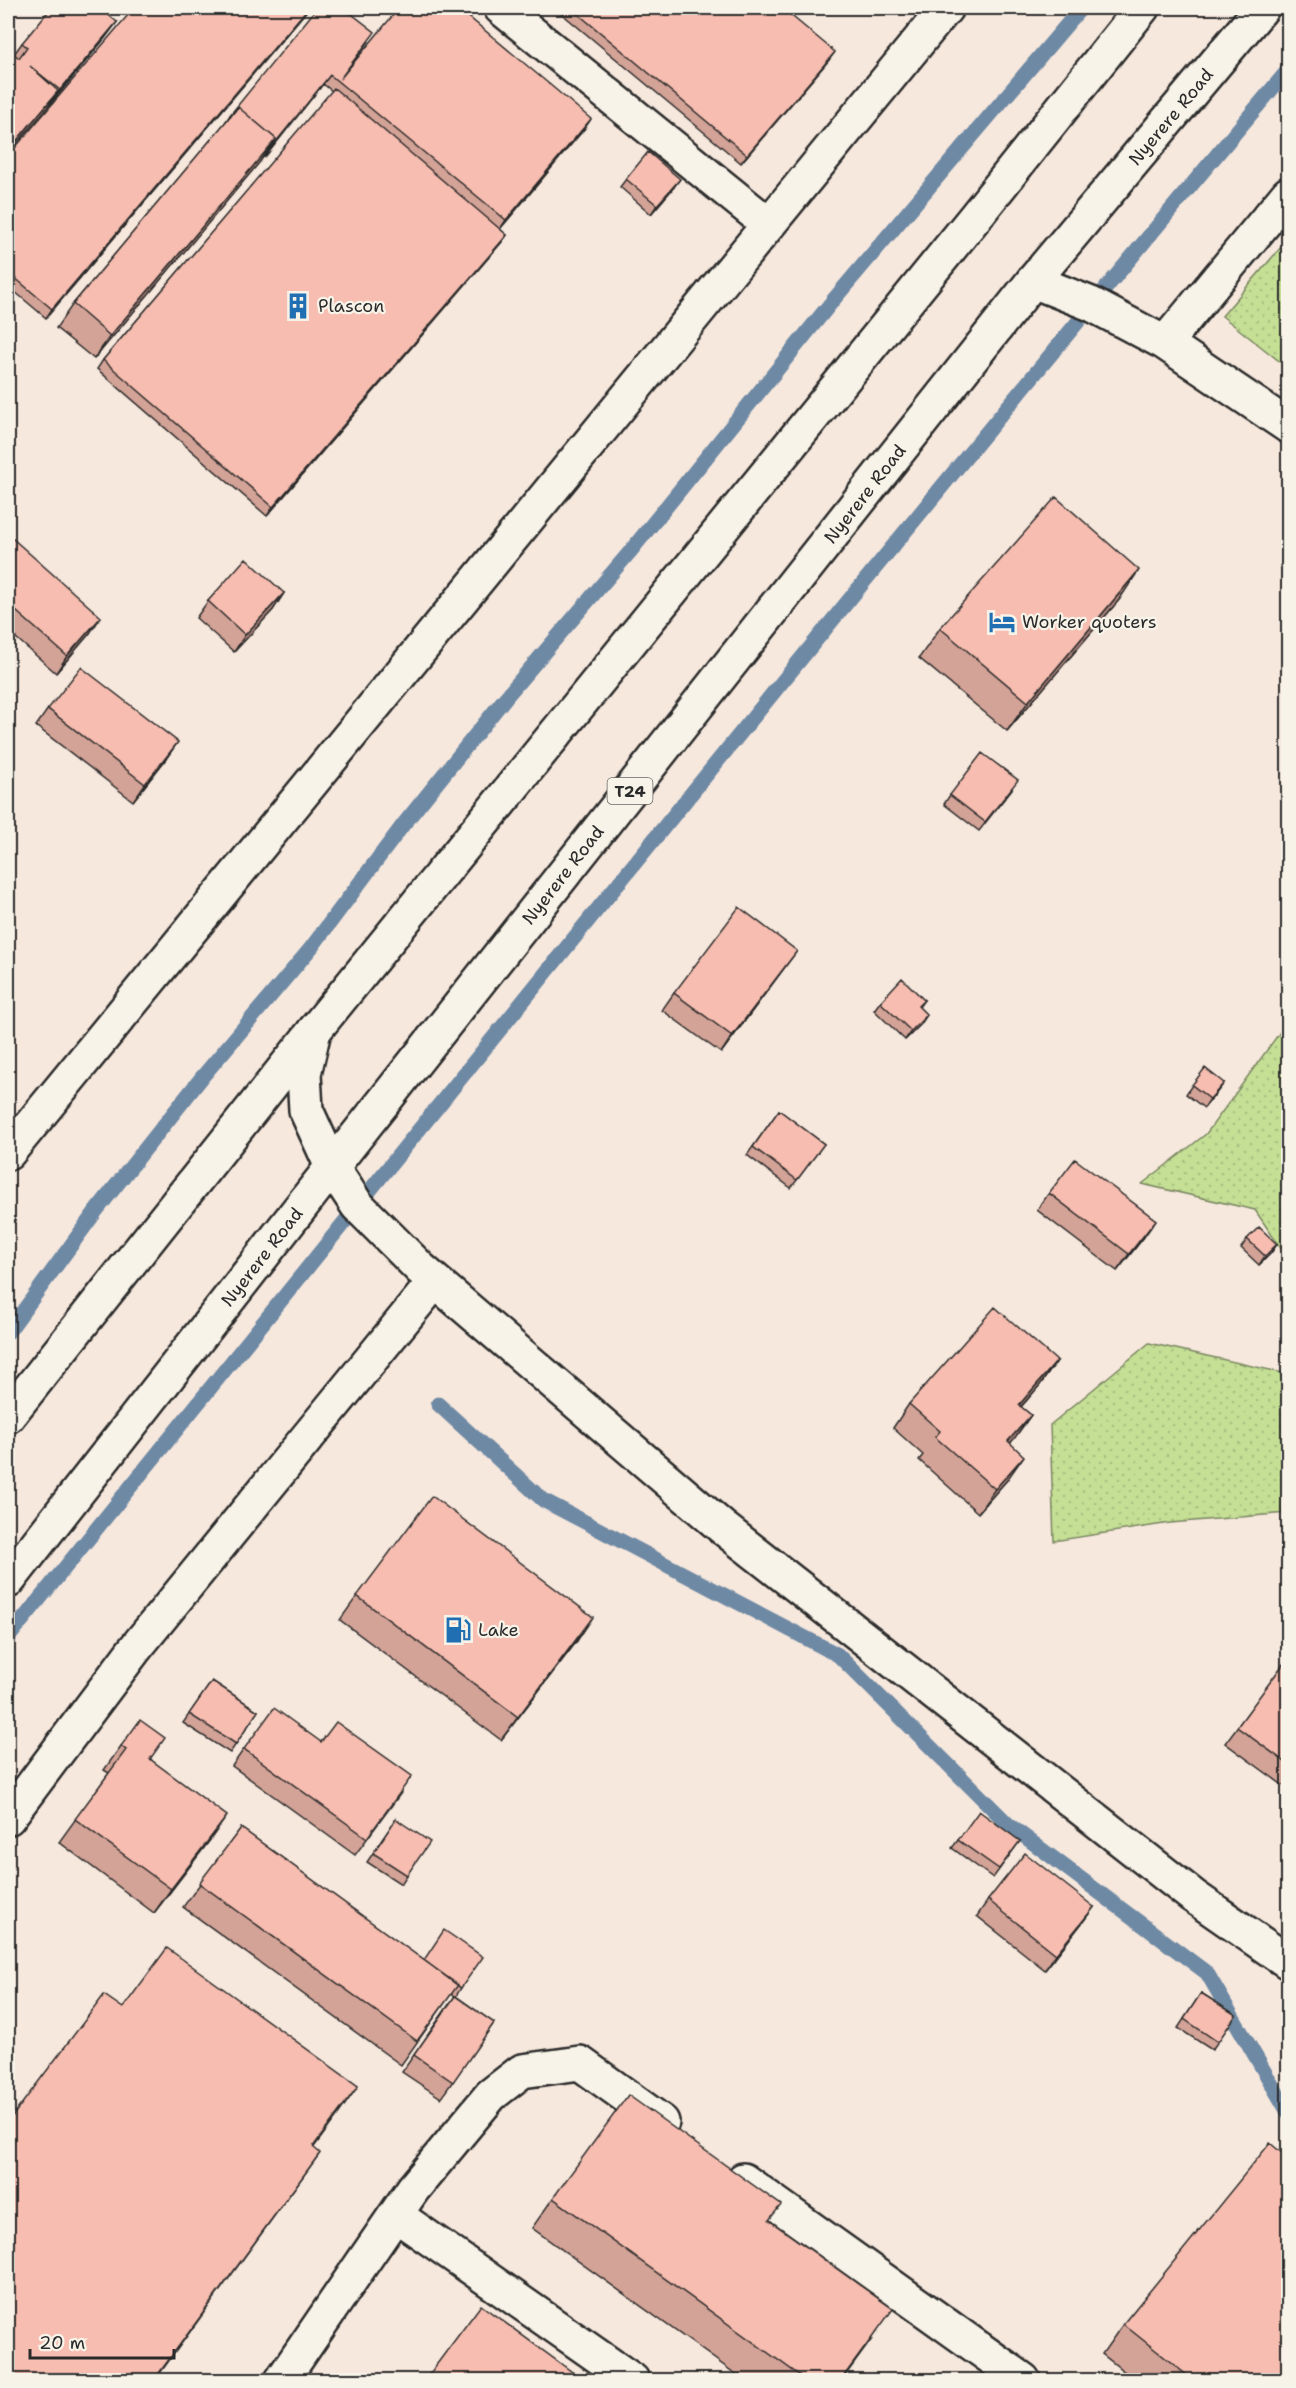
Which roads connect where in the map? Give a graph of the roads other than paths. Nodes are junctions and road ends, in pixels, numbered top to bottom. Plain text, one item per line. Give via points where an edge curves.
1 (501, 8) edge
2 (945, 8) edge
3 (1142, 8) edge
4 (1262, 8) edge
5 (1288, 194) edge
6 (768, 224) junction
7 (1034, 281) junction
8 (1165, 343) junction
9 (1288, 426) edge
10 (314, 1031) junction
11 (8, 1153) edge
12 (332, 1167) junction
13 (435, 1281) junction
14 (8, 1416) edge
15 (8, 1581) edge
16 (8, 1818) edge
17 (1288, 1962) edge
18 (686, 2139) edge
19 (715, 2159) edge
20 (396, 2215) junction
21 (282, 2380) edge
22 (632, 2380) edge
23 (1023, 2380) edge

1 - 6 main road
2 - 6 main road
3 - 10 main road
4 - 7 main road, Nyerere Road / T24
5 - 8 main road
6 - 11 main road
7 - 8 main road via 1091,304
7 - 12 main road, Nyerere Road / T24
8 - 9 main road
10 - 12 main road via 304,1074 306,1110
10 - 14 main road
12 - 13 main road via 357,1205
12 - 15 main road, Nyerere Road / T24
13 - 16 main road via 134,1650
13 - 17 main road via 722,1527 1193,1896
18 - 20 main road via 580,2063 522,2071 491,2095
19 - 23 main road
20 - 21 main road
20 - 22 main road

